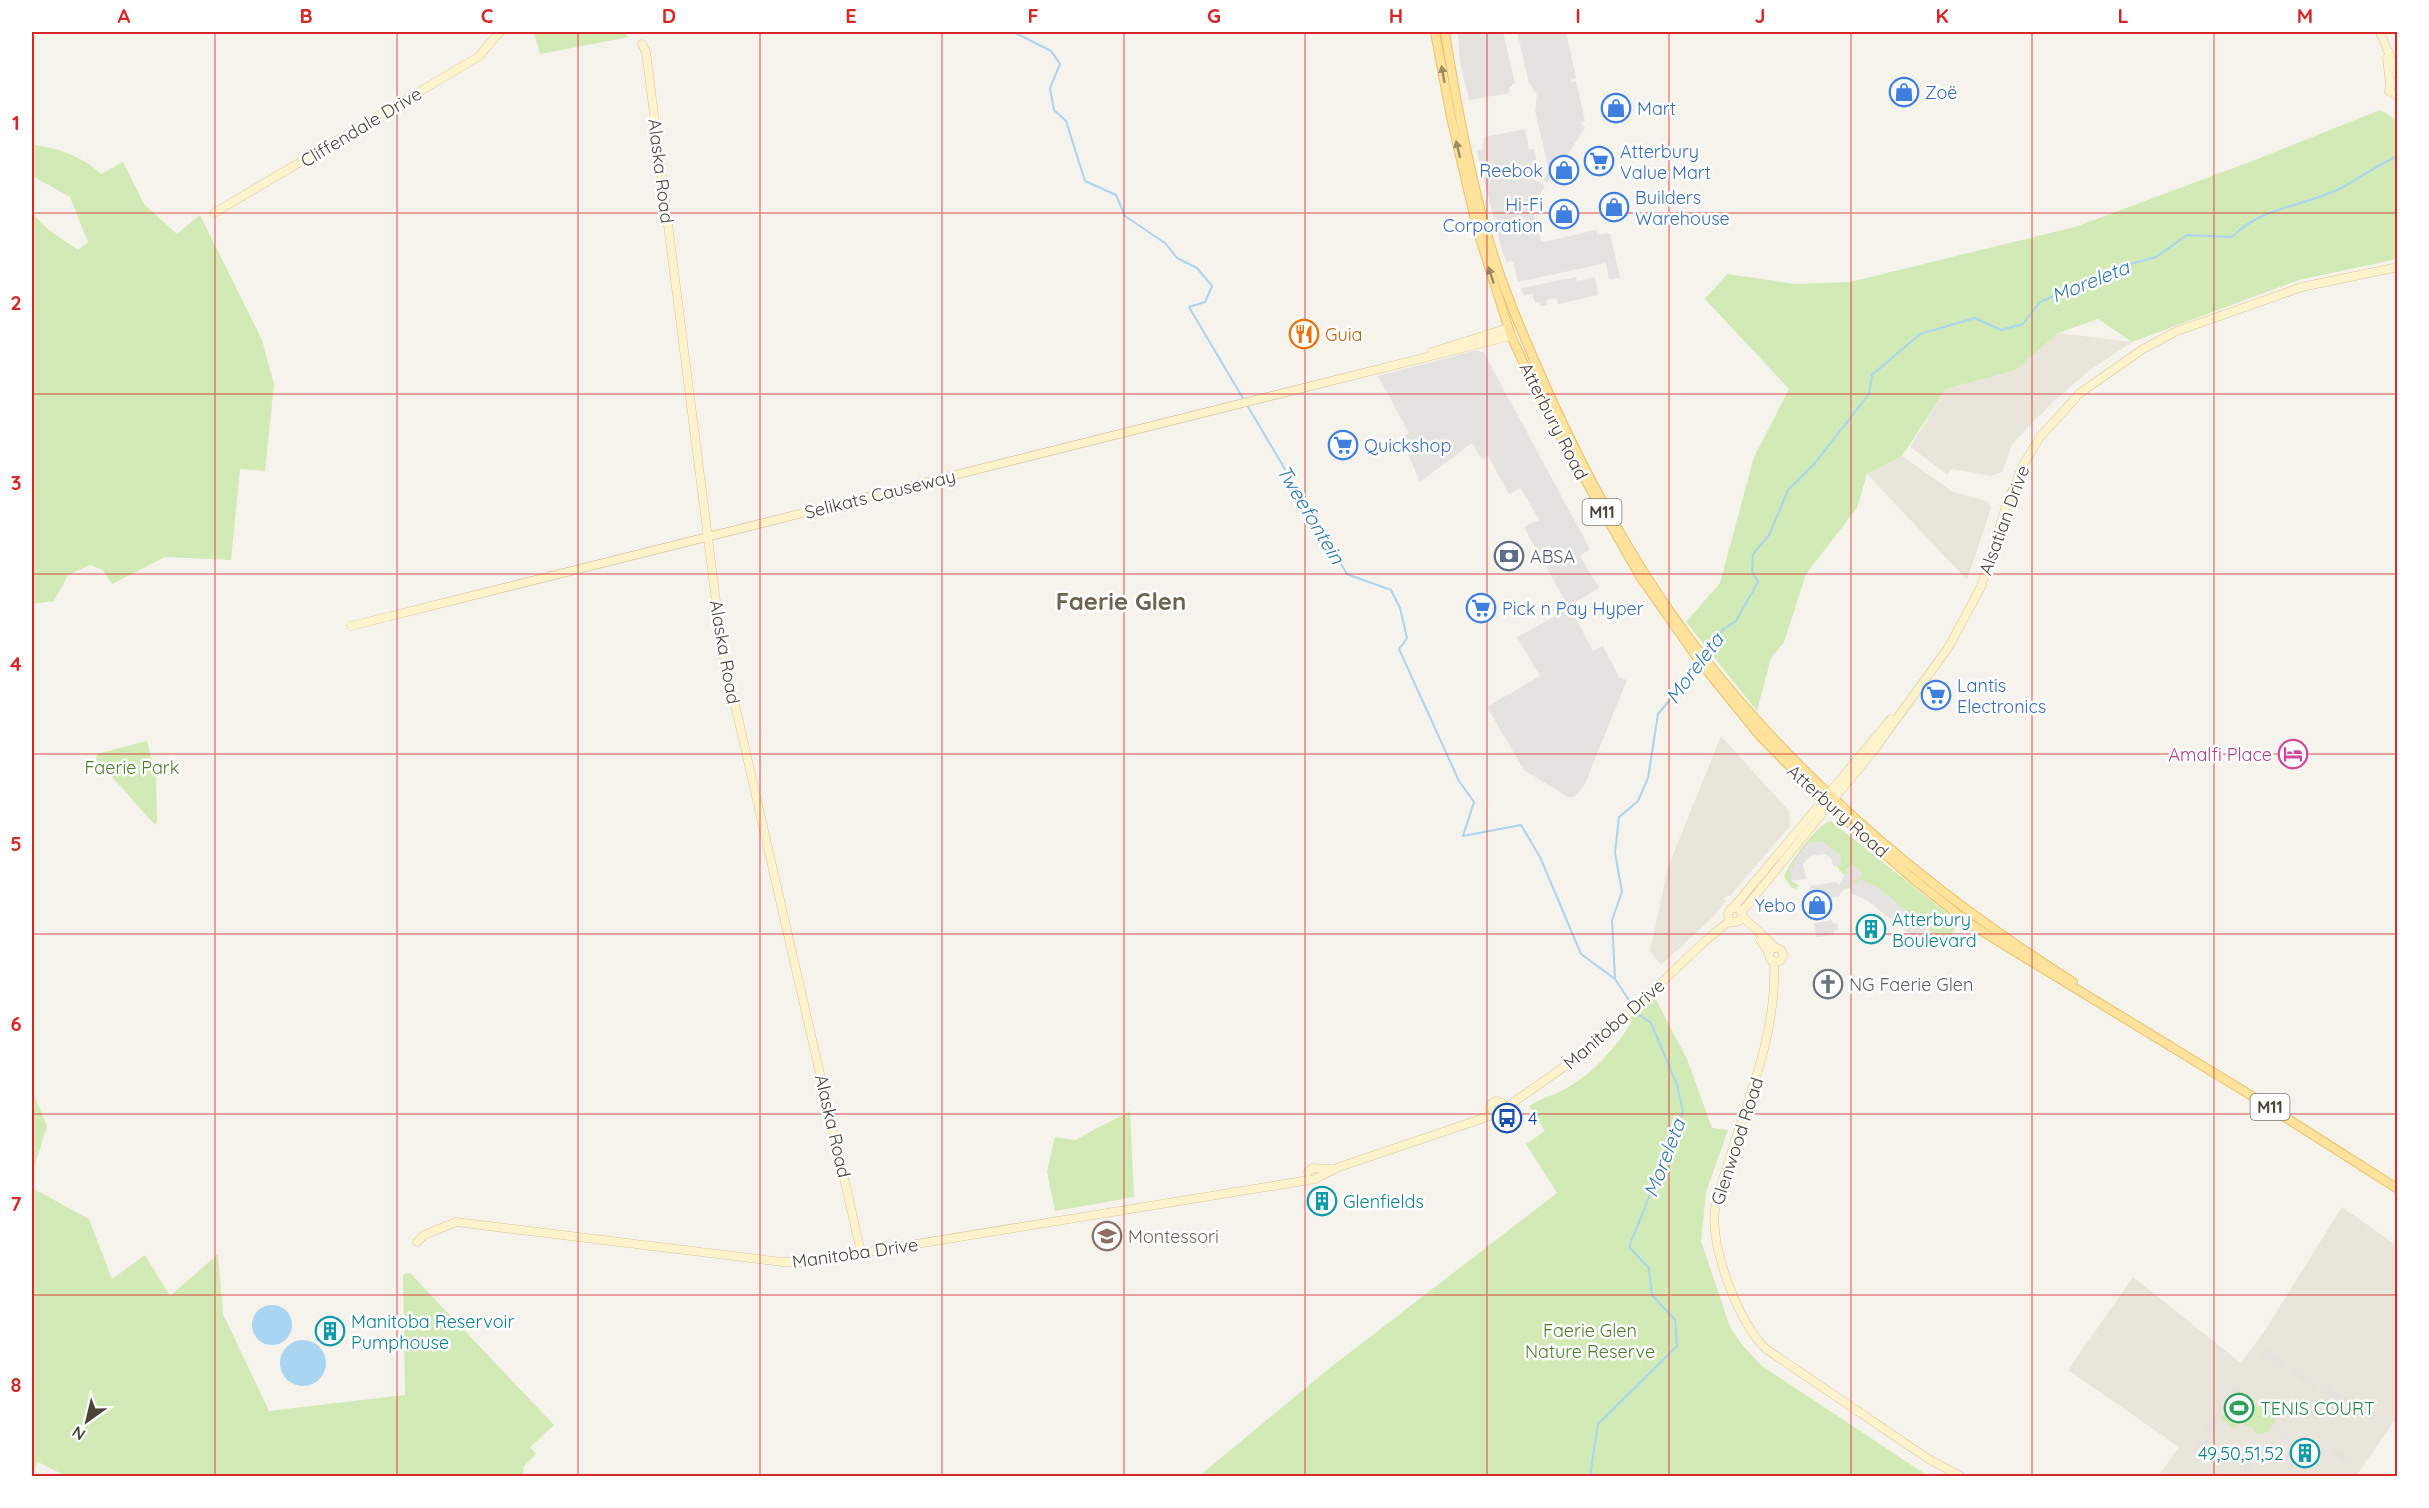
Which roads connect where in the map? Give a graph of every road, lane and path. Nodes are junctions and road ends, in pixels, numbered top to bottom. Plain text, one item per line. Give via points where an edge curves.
1 (500, 32) edge
2 (1435, 32) edge
3 (1445, 32) edge
4 (2380, 32) edge
5 (642, 44) dead end
6 (2386, 51) junction
7 (2397, 76) edge
8 (2394, 83) edge
9 (2397, 99) edge
10 (214, 213) dead end
11 (2397, 267) edge
12 (1510, 332) junction
13 (707, 537) junction
14 (351, 626) dead end
15 (1691, 644) junction
16 (1829, 799) junction
17 (1730, 910) junction
18 (1738, 918) junction
19 (1704, 942) junction
20 (1773, 950) junction
21 (1777, 961) junction
22 (1502, 1105) junction
23 (1493, 1111) junction
24 (2397, 1189) edge
25 (417, 1242) dead end
26 (861, 1252) junction
27 (1960, 1476) edge

1 - 10 street, Cliffendale Drive via 478,57
12 -> 2 main road, Atterbury Road / M11 via 1478,232
3 - 15 main road, Atterbury Road / M11 via 1484,225 1520,326 1592,480
4 - 6 street
5 - 13 street, Alaska Road via 648,66
6 - 7 street
6 - 8 street
8 - 9 street via 2390,93
11 - 16 street, Alsatian Drive via 2302,287 2177,331 2143,349 2080,393 2040,437 2022,465 1981,587 1948,648
12 - 13 street, Selikats Causeway via 1408,362
12 - 15 main road, Atterbury Road / M11 via 1545,409 1602,511 1641,578
13 - 14 street, Selikats Causeway
13 - 26 street, Alaska Road via 728,681 770,848
15 - 16 main road, Atterbury Road / M11 via 1717,678
16 - 17 street, Manitoba Drive
16 - 18 street, Manitoba Drive
16 - 24 main road, Atterbury Road / M11 via 1954,902 2095,999
17 - 18 street via 1729,918
17 - 18 street via 1738,908
17 - 19 street, Manitoba Drive
18 - 19 street, Manitoba Drive
18 - 20 street
19 - 22 street, Manitoba Drive via 1591,1048 1517,1099
20 - 21 street
20 - 21 street via 1783,953
21 - 27 street, Glenwood Road via 1765,1051 1715,1209 1713,1230 1718,1257 1745,1317 1766,1349 1917,1452
22 - 23 street
22 - 23 street via 1494,1101
23 - 26 street, Manitoba Drive via 1478,1120 1294,1180 1186,1201
25 - 26 street, Manitoba Drive via 424,1235 456,1222 788,1263

